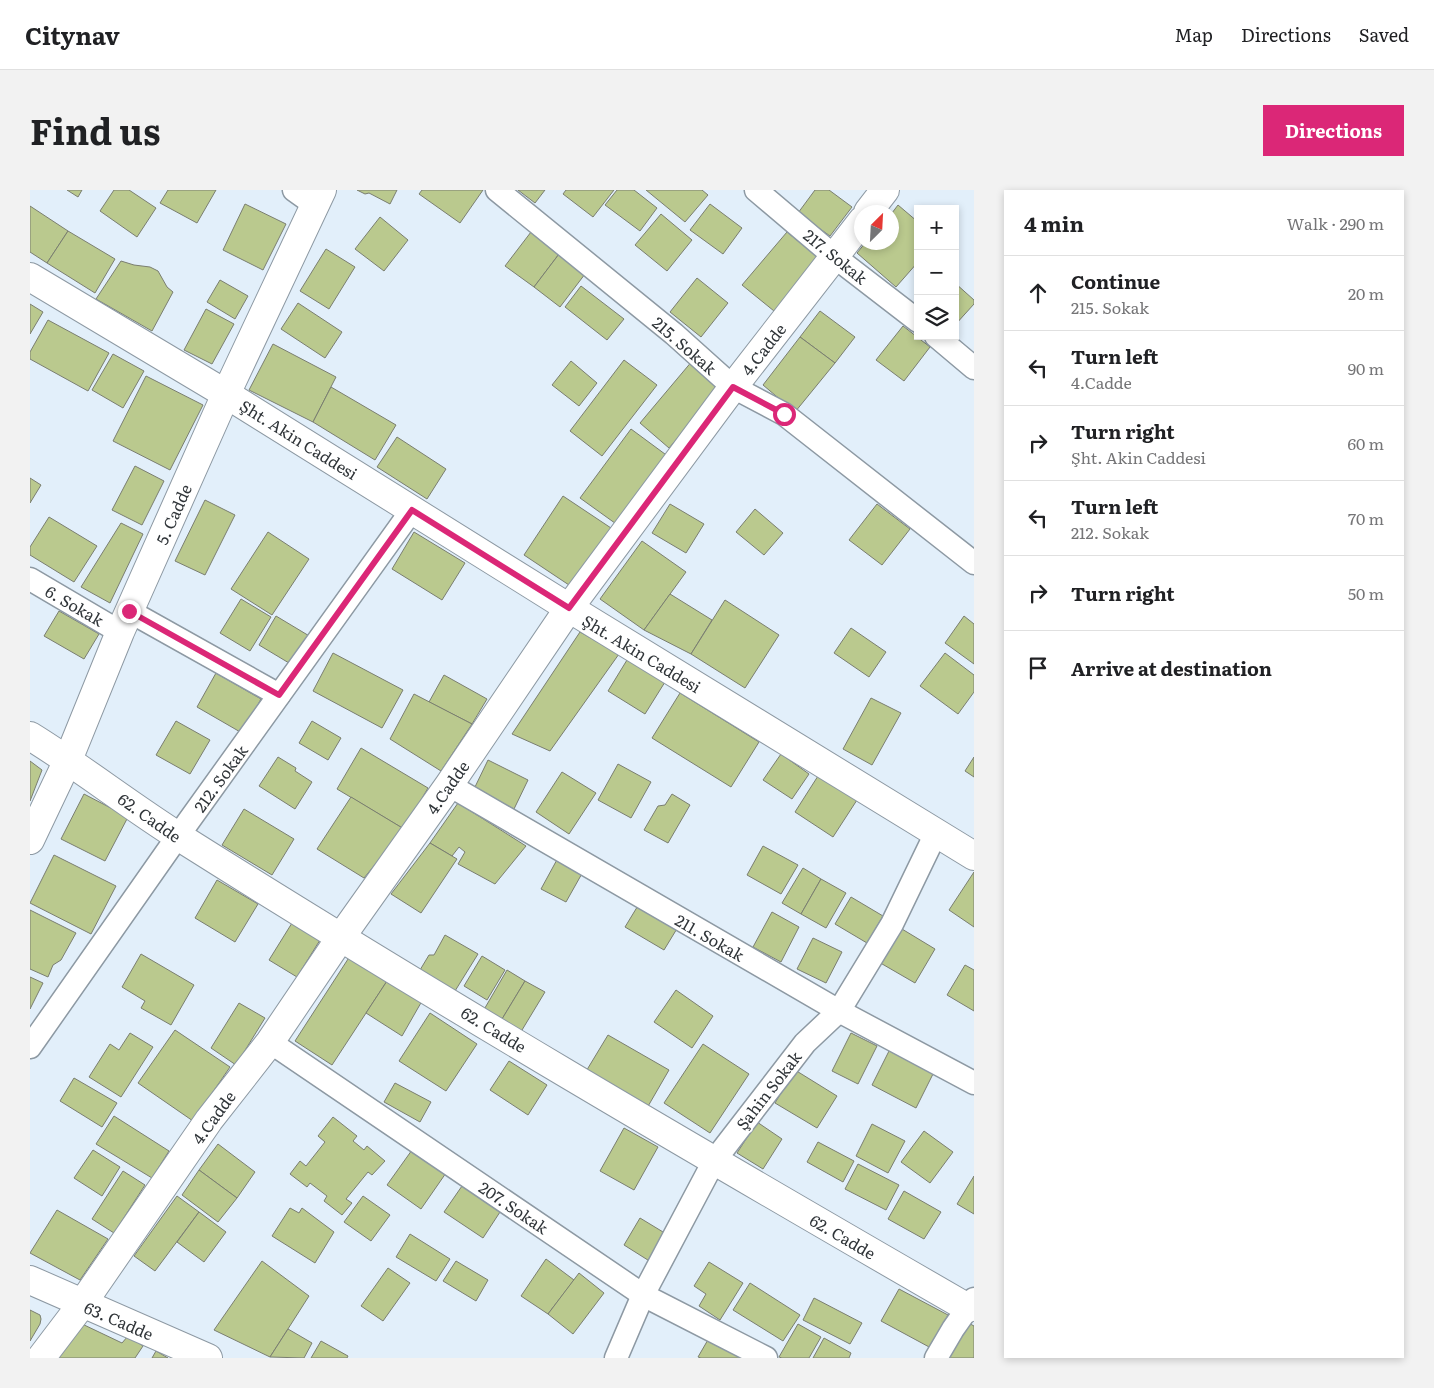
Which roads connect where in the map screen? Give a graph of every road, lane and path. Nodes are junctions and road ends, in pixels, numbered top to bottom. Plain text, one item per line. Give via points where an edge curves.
1 (497, 190) edge
2 (756, 190) edge
3 (884, 190) edge
4 (310, 195) edge
5 (873, 205) edge
6 (854, 232) edge
7 (835, 257) junction
8 (30, 277) edge
9 (914, 318) edge
10 (941, 340) edge
11 (974, 368) edge
12 (733, 387) junction
13 (226, 394) junction
14 (412, 510) junction
15 (974, 563) edge
16 (30, 579) edge
17 (569, 608) junction
18 (124, 621) junction
19 (279, 695) junction
20 (30, 736) edge
21 (68, 760) junction
22 (449, 785) junction
23 (936, 833) junction
24 (178, 836) junction
25 (30, 840) edge
26 (974, 856) edge
27 (341, 937) junction
28 (839, 1011) junction
29 (270, 1042) junction
30 (30, 1047) edge
31 (974, 1083) edge
32 (714, 1161) junction
33 (30, 1280) edge
34 (643, 1295) junction
35 (82, 1304) junction
36 (971, 1304) edge
37 (41, 1358) edge
38 (208, 1358) edge
39 (616, 1358) edge
40 (766, 1358) edge
41 (936, 1358) edge

1 - 12 street, 215. Sokak via 674,334
2 - 7 street, 217. Sokak
3 - 5 street
4 - 13 street, 5. Cadde
6 - 7 street, 4.Cadde
7 - 9 street, 217. Sokak
7 - 12 street, 4.Cadde
8 - 13 street, Şht. Akin Caddesi
10 - 11 street
12 - 15 street, 215. Sokak via 784,414
12 - 17 street, 4.Cadde
13 - 14 street, Şht. Akin Caddesi
13 - 18 street, 5. Cadde
14 - 17 street, Şht. Akin Caddesi
14 - 19 street, 212. Sokak
16 - 18 street, 6. Sokak
17 - 22 street, 4.Cadde
17 - 23 street, Şht. Akin Caddesi
18 - 19 street, 6. Sokak
18 - 21 street, 5. Cadde
19 - 24 street, 212. Sokak
20 - 21 street, 62. Cadde
21 - 24 street, 62. Cadde
21 - 25 street, 5. Cadde
22 - 27 street, 4.Cadde
22 - 28 street, 211. Sokak
23 - 26 street, Şht. Akin Caddesi
23 - 28 street, Şahin Sokak via 892,924
24 - 27 street, 62. Cadde
24 - 30 street, 212. Sokak
27 - 29 street, 4.Cadde
27 - 32 street, 62. Cadde
28 - 31 street, 211. Sokak
28 - 32 street, Şahin Sokak via 805,1043
29 - 34 street, 207. Sokak
29 - 35 street, 4.Cadde via 209,1120
32 - 34 street, Şahin Sokak
32 - 36 street, 62. Cadde
33 - 35 street, 63. Cadde
34 - 39 street, Şahin Sokak
34 - 40 street, 207. Sokak
35 - 37 street, 4.Cadde
35 - 38 street, 63. Cadde
36 - 41 street

